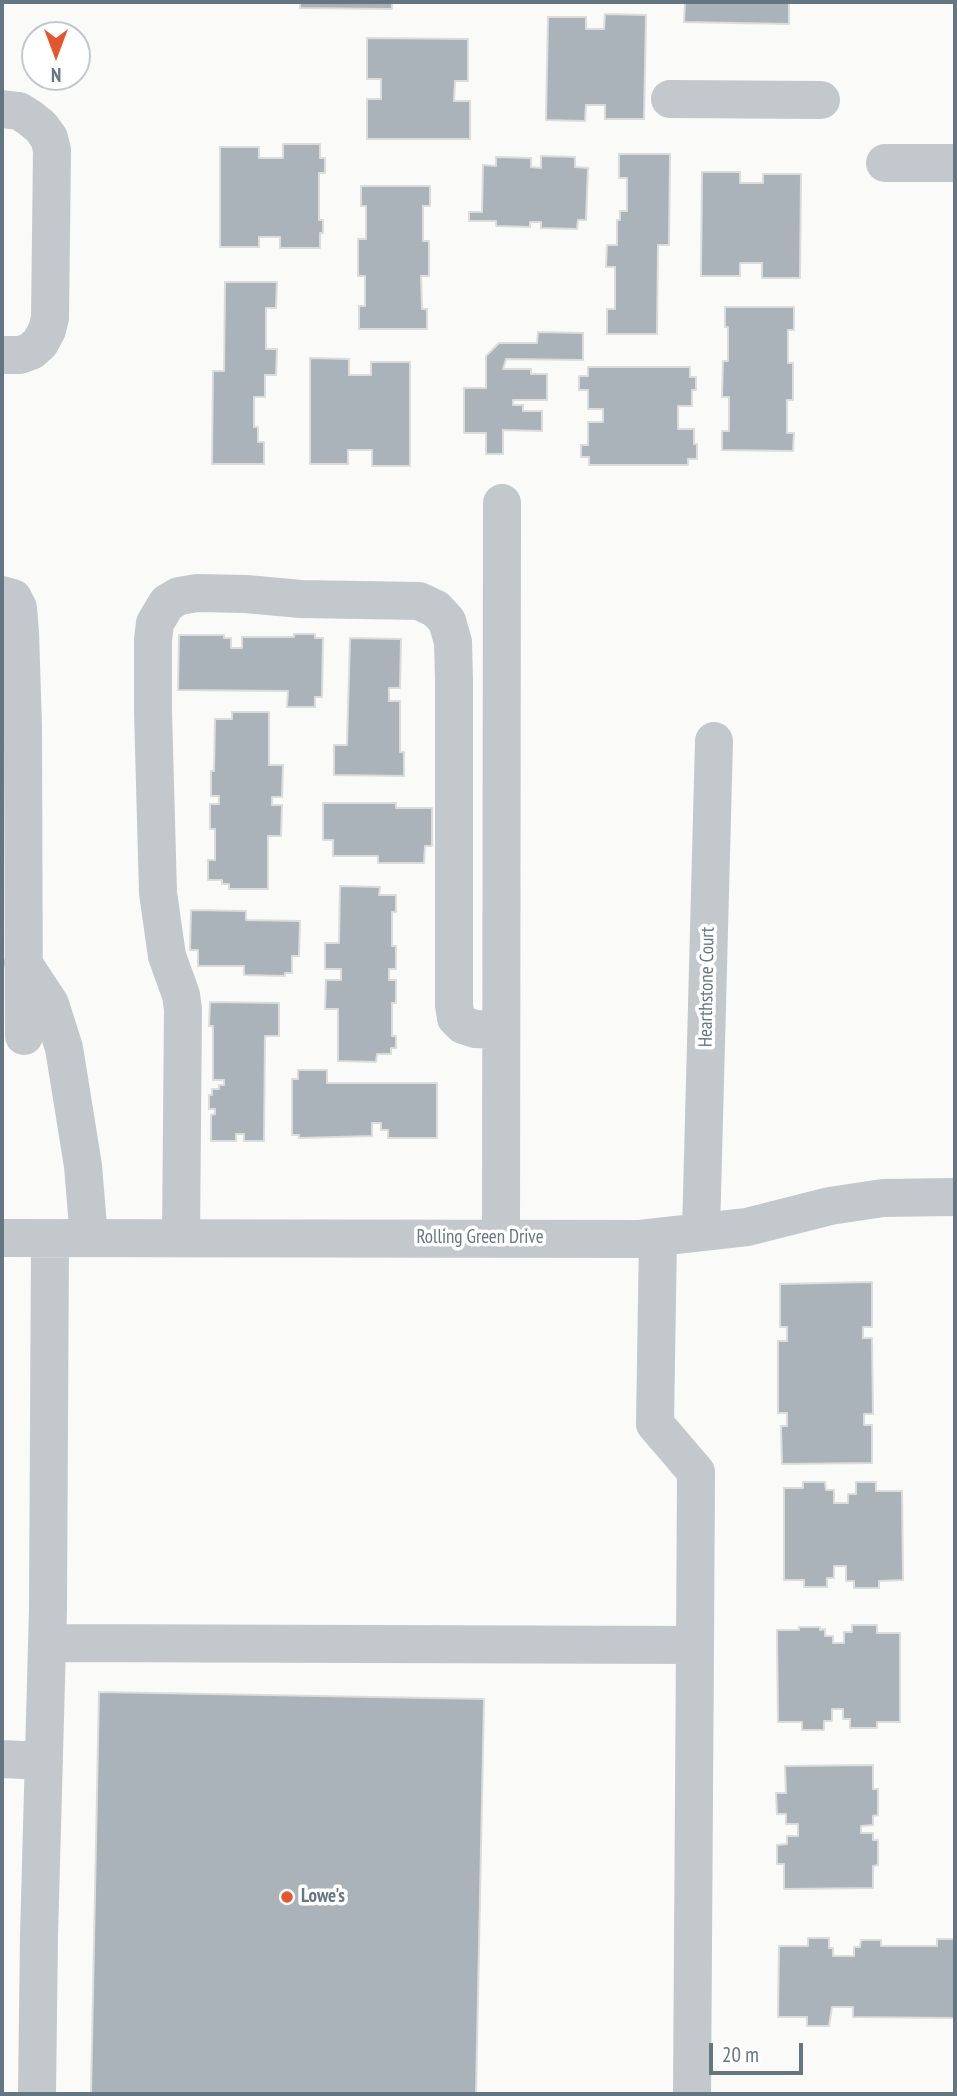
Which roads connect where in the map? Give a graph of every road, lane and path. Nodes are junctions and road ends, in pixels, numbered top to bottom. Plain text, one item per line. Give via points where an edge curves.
1 (670, 99) dead end
2 (821, 100) dead end
3 (2, 109) edge
4 (885, 163) dead end
5 (955, 163) edge
6 (2, 355) edge
7 (502, 503) dead end
8 (2, 595) edge
9 (714, 741) dead end
10 (23, 963) junction
11 (501, 1030) junction
12 (24, 1036) dead end
13 (955, 1197) edge
14 (701, 1233) junction
15 (658, 1237) junction
16 (2, 1238) edge
17 (50, 1238) junction
18 (89, 1238) junction
19 (181, 1238) junction
20 (501, 1238) junction
21 (47, 1643) junction
22 (695, 1645) junction
23 (2, 1759) edge
24 (44, 1761) junction
25 (37, 2094) edge
26 (692, 2094) edge

1 - 2 street
3 - 6 street via 19,111 41,127 52,150 50,318 32,351
4 - 5 street
7 - 11 street
8 - 10 street via 13,598 18,608
9 - 14 street, Hearthstone Court
10 - 12 street
10 - 18 street via 50,1003 64,1048
11 - 19 street via 463,1025 453,1005 454,680 447,621 419,601 197,593 167,603 154,631 153,711 158,893 165,947 183,1009
11 - 20 street
13 - 14 street, Rolling Green Drive via 883,1198
14 - 15 street, Rolling Green Drive
15 - 20 street, Rolling Green Drive
15 - 22 street via 655,1424 696,1472
16 - 17 street, Rolling Green Drive
17 - 18 street, Rolling Green Drive
17 - 21 street
18 - 19 street, Rolling Green Drive
19 - 20 street, Rolling Green Drive
21 - 22 street
21 - 24 street
22 - 26 street
23 - 24 street
24 - 25 street

